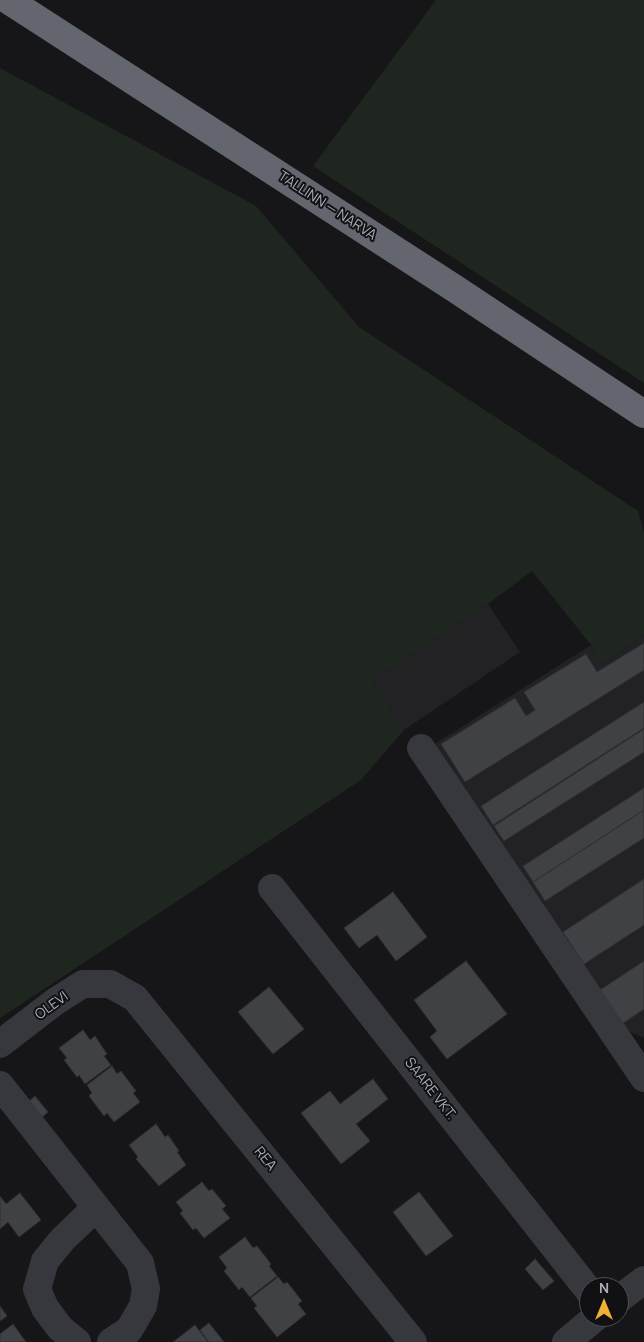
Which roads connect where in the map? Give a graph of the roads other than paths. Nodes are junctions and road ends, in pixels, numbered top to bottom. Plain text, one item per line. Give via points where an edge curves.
1 (8, 0) edge
2 (644, 414) edge
3 (422, 748) dead end
4 (272, 888) dead end
5 (110, 984) joint
6 (0, 1044) edge
7 (644, 1078) edge
8 (0, 1086) edge
9 (94, 1205) junction
10 (579, 1278) edge
11 (644, 1280) edge
12 (629, 1291) edge
13 (584, 1327) edge
14 (77, 1342) edge
15 (110, 1342) edge
16 (413, 1342) edge
17 (566, 1342) edge

1 - 2 highway, TALLINN — NARVA
3 - 7 street
4 - 10 street, SAARE VKT.
5 - 6 street, OLEVI via 83,984
5 - 16 street, REA via 135,998
8 - 9 street
9 - 14 street via 46,1261 37,1288 60,1328
9 - 15 street via 140,1263 146,1288 143,1306 128,1330
11 - 12 street
13 - 17 street

